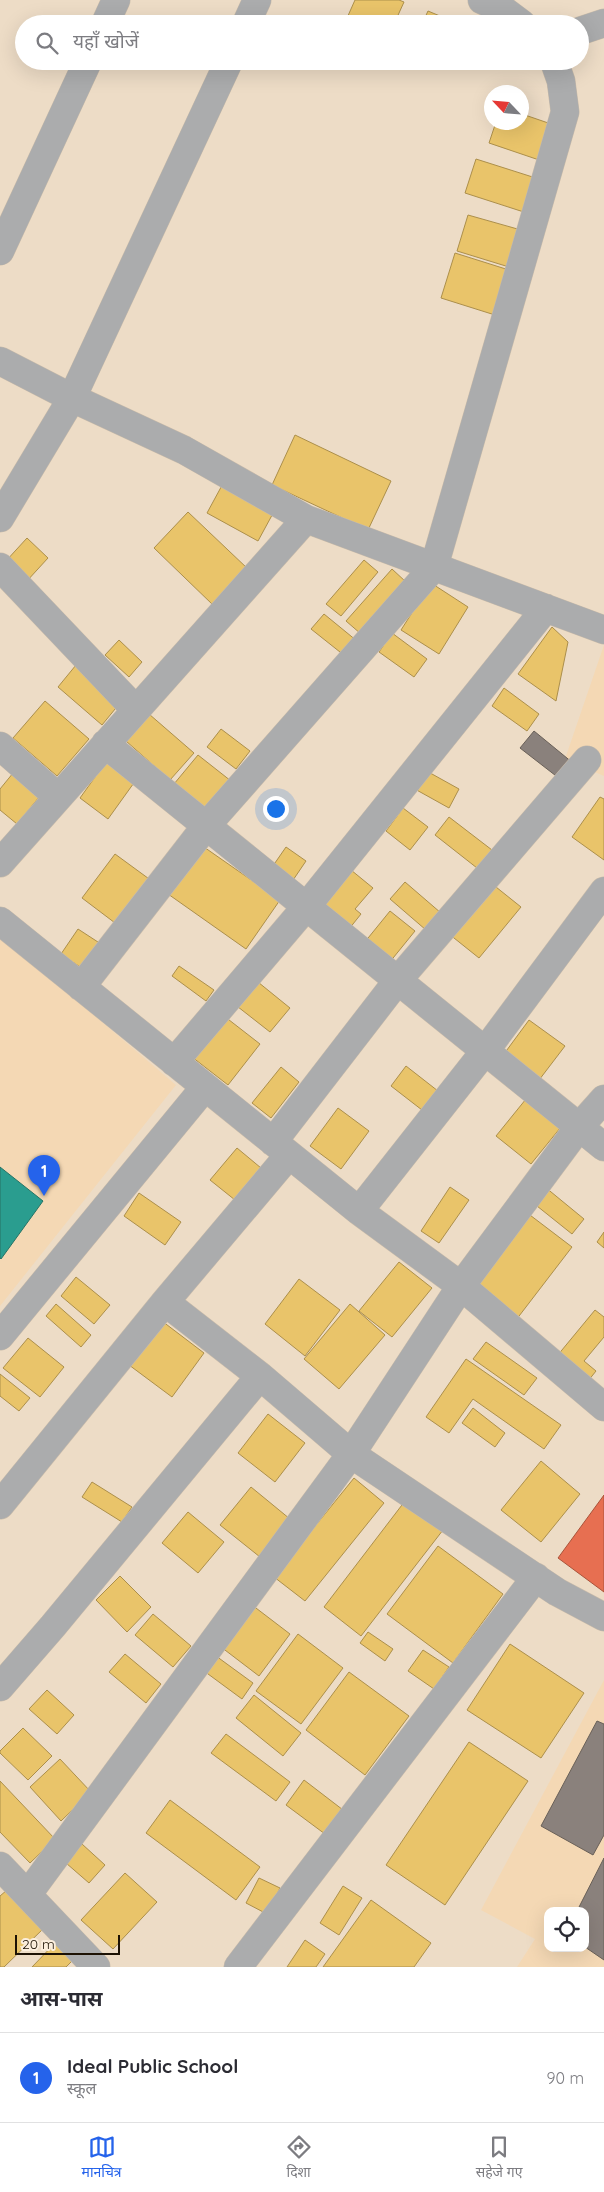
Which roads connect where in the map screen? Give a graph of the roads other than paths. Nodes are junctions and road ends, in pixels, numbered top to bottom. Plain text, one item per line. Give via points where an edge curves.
1 (116, 0) edge
2 (258, 0) edge
3 (482, 0) edge
4 (109, 15) edge
5 (250, 15) edge
6 (510, 15) edge
7 (604, 23) edge
8 (589, 28) edge
9 (84, 70) edge
10 (225, 70) edge
11 (557, 70) edge
12 (0, 251) edge
13 (0, 361) edge
14 (72, 398) junction
15 (0, 518) edge
16 (306, 519) junction
17 (0, 567) edge
18 (434, 567) junction
19 (546, 608) junction
20 (604, 630) edge
21 (136, 710) junction
22 (106, 744) junction
23 (0, 746) edge
24 (587, 760) dead end
25 (58, 797) junction
26 (206, 826) junction
27 (0, 863) edge
28 (604, 891) edge
29 (306, 907) junction
30 (0, 921) edge
31 (398, 980) junction
32 (81, 987) junction
33 (485, 1051) junction
34 (174, 1062) junction
35 (204, 1087) junction
36 (604, 1099) edge
37 (579, 1127) junction
38 (604, 1147) edge
39 (281, 1148) junction
40 (359, 1211) junction
41 (461, 1286) junction
42 (165, 1302) junction
43 (0, 1336) edge
44 (260, 1376) junction
45 (604, 1408) edge
46 (351, 1454) junction
47 (0, 1505) edge
48 (536, 1577) junction
49 (604, 1617) edge
50 (0, 1687) edge
51 (0, 1866) edge
52 (28, 1894) junction
53 (96, 1967) edge
54 (238, 1967) edge

1 - 4 street
2 - 5 street
3 - 6 street
7 - 8 street
9 - 12 street
10 - 14 street
11 - 18 street via 565,112
13 - 14 street
14 - 15 street
14 - 16 street via 184,450
16 - 18 street
16 - 21 street
17 - 21 street
18 - 19 street
18 - 26 street
19 - 20 street
19 - 29 street
21 - 22 street
22 - 25 street
22 - 26 street
23 - 25 street
24 - 31 street
25 - 27 street
26 - 29 street
26 - 32 street
28 - 33 street
29 - 31 street
29 - 34 street
30 - 32 street
31 - 33 street
31 - 39 street
32 - 34 street
33 - 37 street
33 - 40 street
34 - 35 street
35 - 39 street
35 - 43 street
36 - 37 street
37 - 38 street
37 - 41 street
39 - 40 street
39 - 42 street
40 - 41 street
41 - 45 street
41 - 46 street
42 - 44 street
42 - 47 street
44 - 46 street
44 - 50 street
46 - 48 street
46 - 52 street
48 - 49 street
48 - 54 street
51 - 52 street
52 - 53 street

